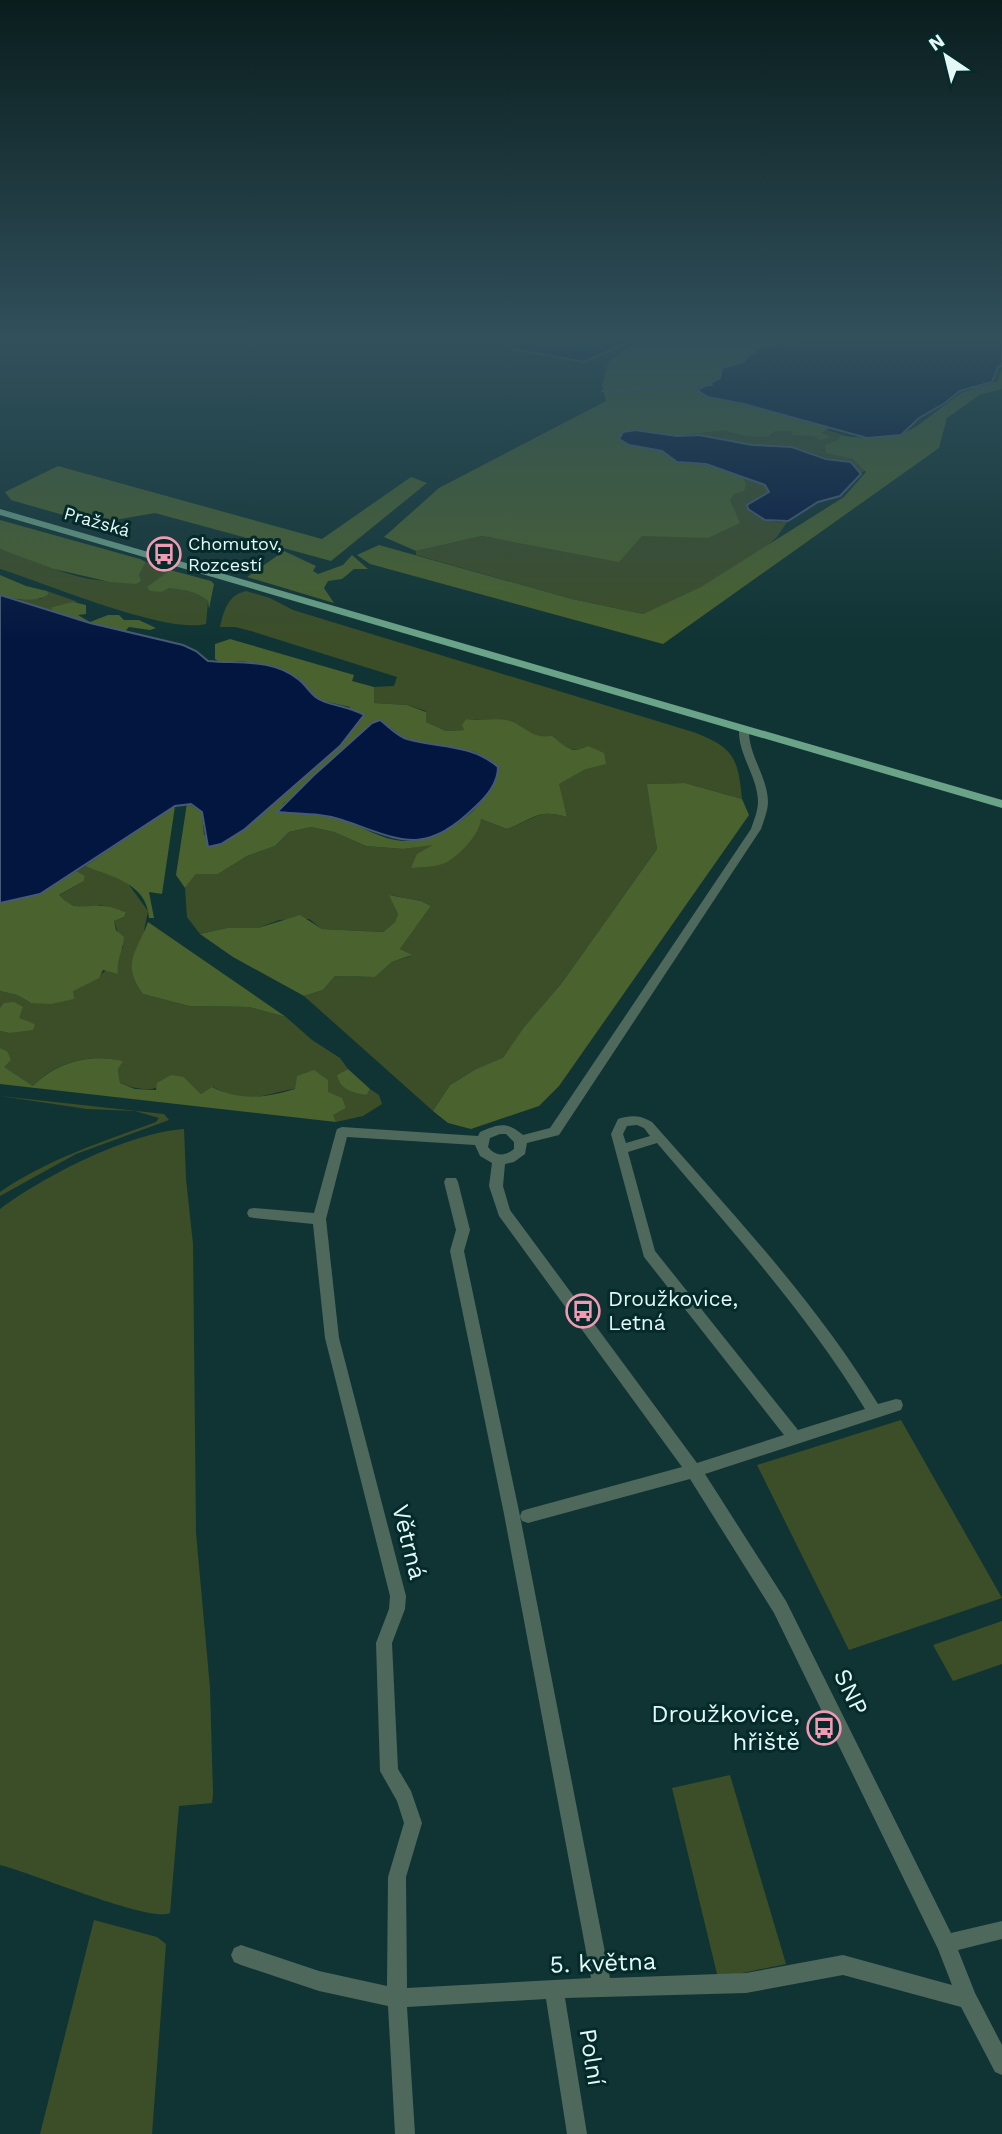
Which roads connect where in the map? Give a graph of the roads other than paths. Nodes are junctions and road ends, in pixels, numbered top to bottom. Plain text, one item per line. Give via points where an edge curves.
1 (0, 512) edge
2 (744, 729) junction
3 (1002, 804) edge
4 (659, 1138) junction
5 (521, 1140) junction
6 (481, 1141) junction
7 (620, 1149) junction
8 (499, 1160) junction
9 (451, 1182) dead end
10 (254, 1213) dead end
11 (318, 1219) junction
12 (896, 1405) dead end
13 (876, 1412) junction
14 (795, 1438) junction
15 (694, 1471) junction
16 (528, 1516) dead end
17 (1002, 1930) edge
18 (946, 1944) junction
19 (241, 1955) dead end
20 (601, 1987) junction
21 (554, 1989) junction
22 (397, 1998) junction
23 (967, 1999) junction
24 (1002, 2065) edge
25 (405, 2134) edge
26 (577, 2134) edge

1 - 2 main road, Pražská
2 - 3 main road, Pražská
2 - 5 street via 742,741 763,803 756,829 554,1132
4 - 7 street
4 - 7 street via 644,1122 627,1120 617,1130
4 - 13 street via 818,1322
5 - 6 street via 509,1130 499,1129
5 - 8 street via 515,1156
6 - 8 street via 485,1154
6 - 11 street, Větrná via 342,1132
7 - 14 street via 649,1253
8 - 15 street, SNP via 496,1186 504,1212
9 - 20 street via 463,1230 457,1251
10 - 11 street
11 - 22 street, Větrná via 332,1338 398,1596 384,1643 389,1771 405,1797 413,1823 397,1877
12 - 13 street
13 - 14 street
14 - 15 street
15 - 16 street
15 - 18 street, SNP via 780,1606
17 - 18 street
18 - 23 street, SNP
19 - 22 street, 5. května via 319,1981
20 - 21 street, 5. května
20 - 23 street, 5. května via 746,1983 843,1965
21 - 22 street, 5. května
21 - 26 street, Polní
22 - 25 street
23 - 24 street, SNP

